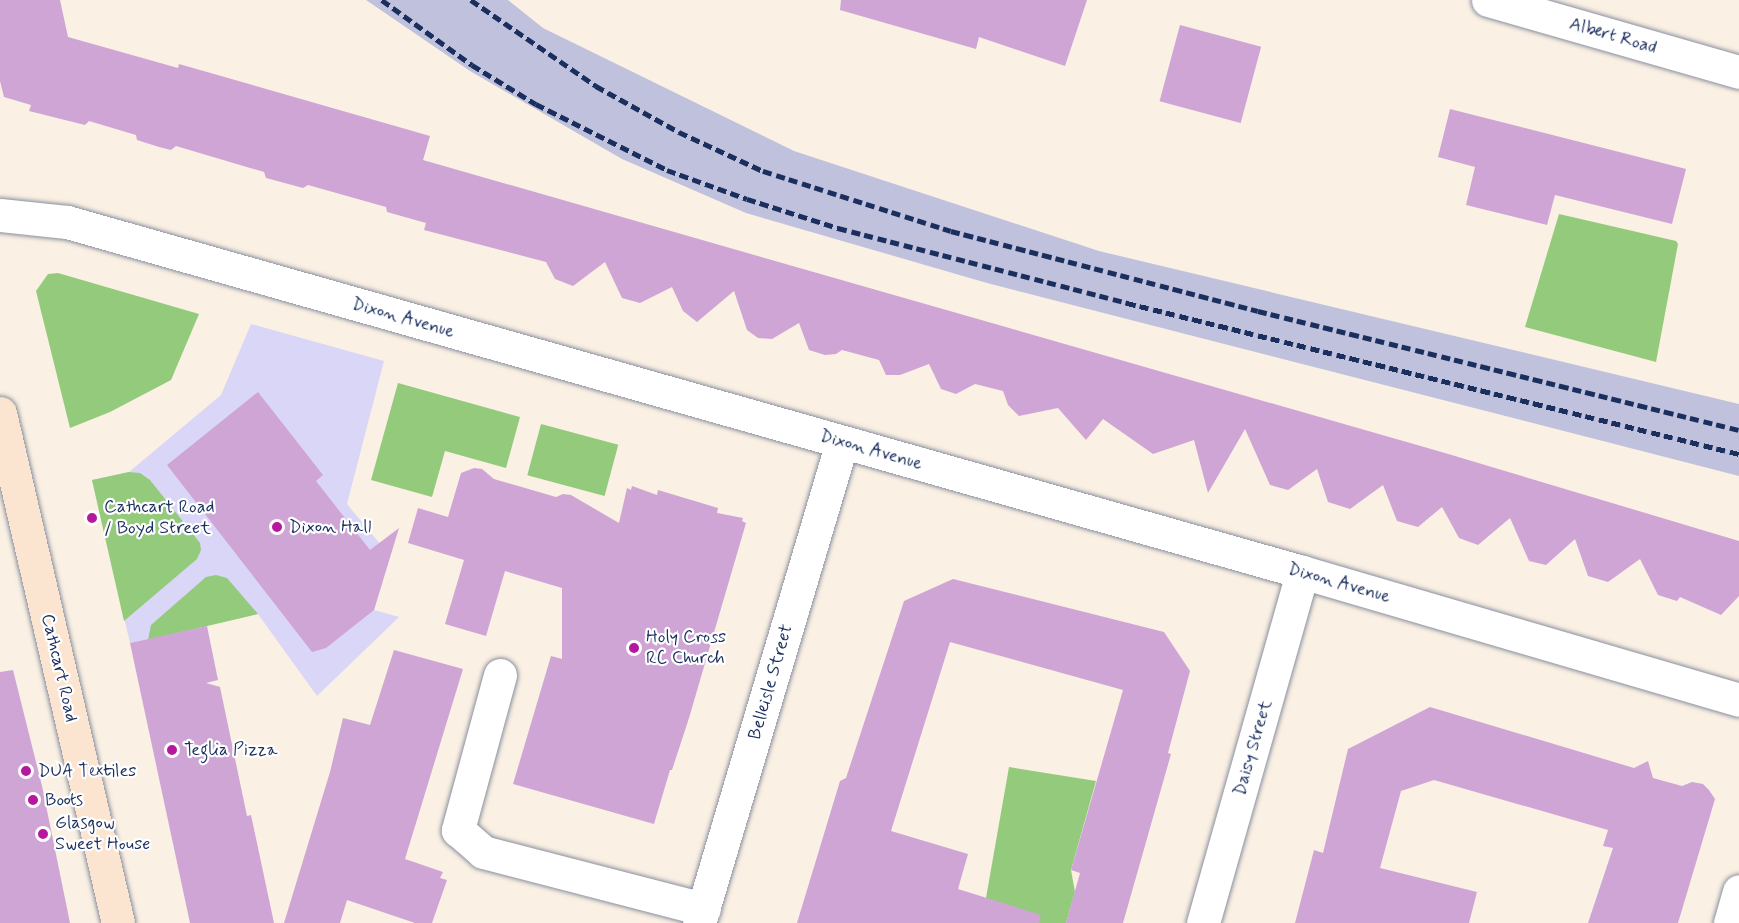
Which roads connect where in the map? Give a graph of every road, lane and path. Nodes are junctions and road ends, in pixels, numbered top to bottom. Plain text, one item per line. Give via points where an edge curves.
1 (1488, 0) edge
2 (1739, 72) edge
3 (0, 215) edge
4 (0, 413) edge
5 (842, 442) junction
6 (1302, 572) junction
7 (500, 675) dead end
8 (1739, 700) edge
9 (1739, 891) edge
10 (701, 916) edge
11 (118, 923) edge
12 (1203, 923) edge
13 (1730, 923) edge

1 - 2 street, Albert Road
3 - 5 street, Dixon Avenue via 67,222
4 - 11 street, Cathcart Road
5 - 6 street, Dixon Avenue
5 - 10 street, Belleisle Street
6 - 8 street, Dixon Avenue
6 - 12 street, Daisy Street
7 - 10 street via 458,830 483,852
9 - 13 street

